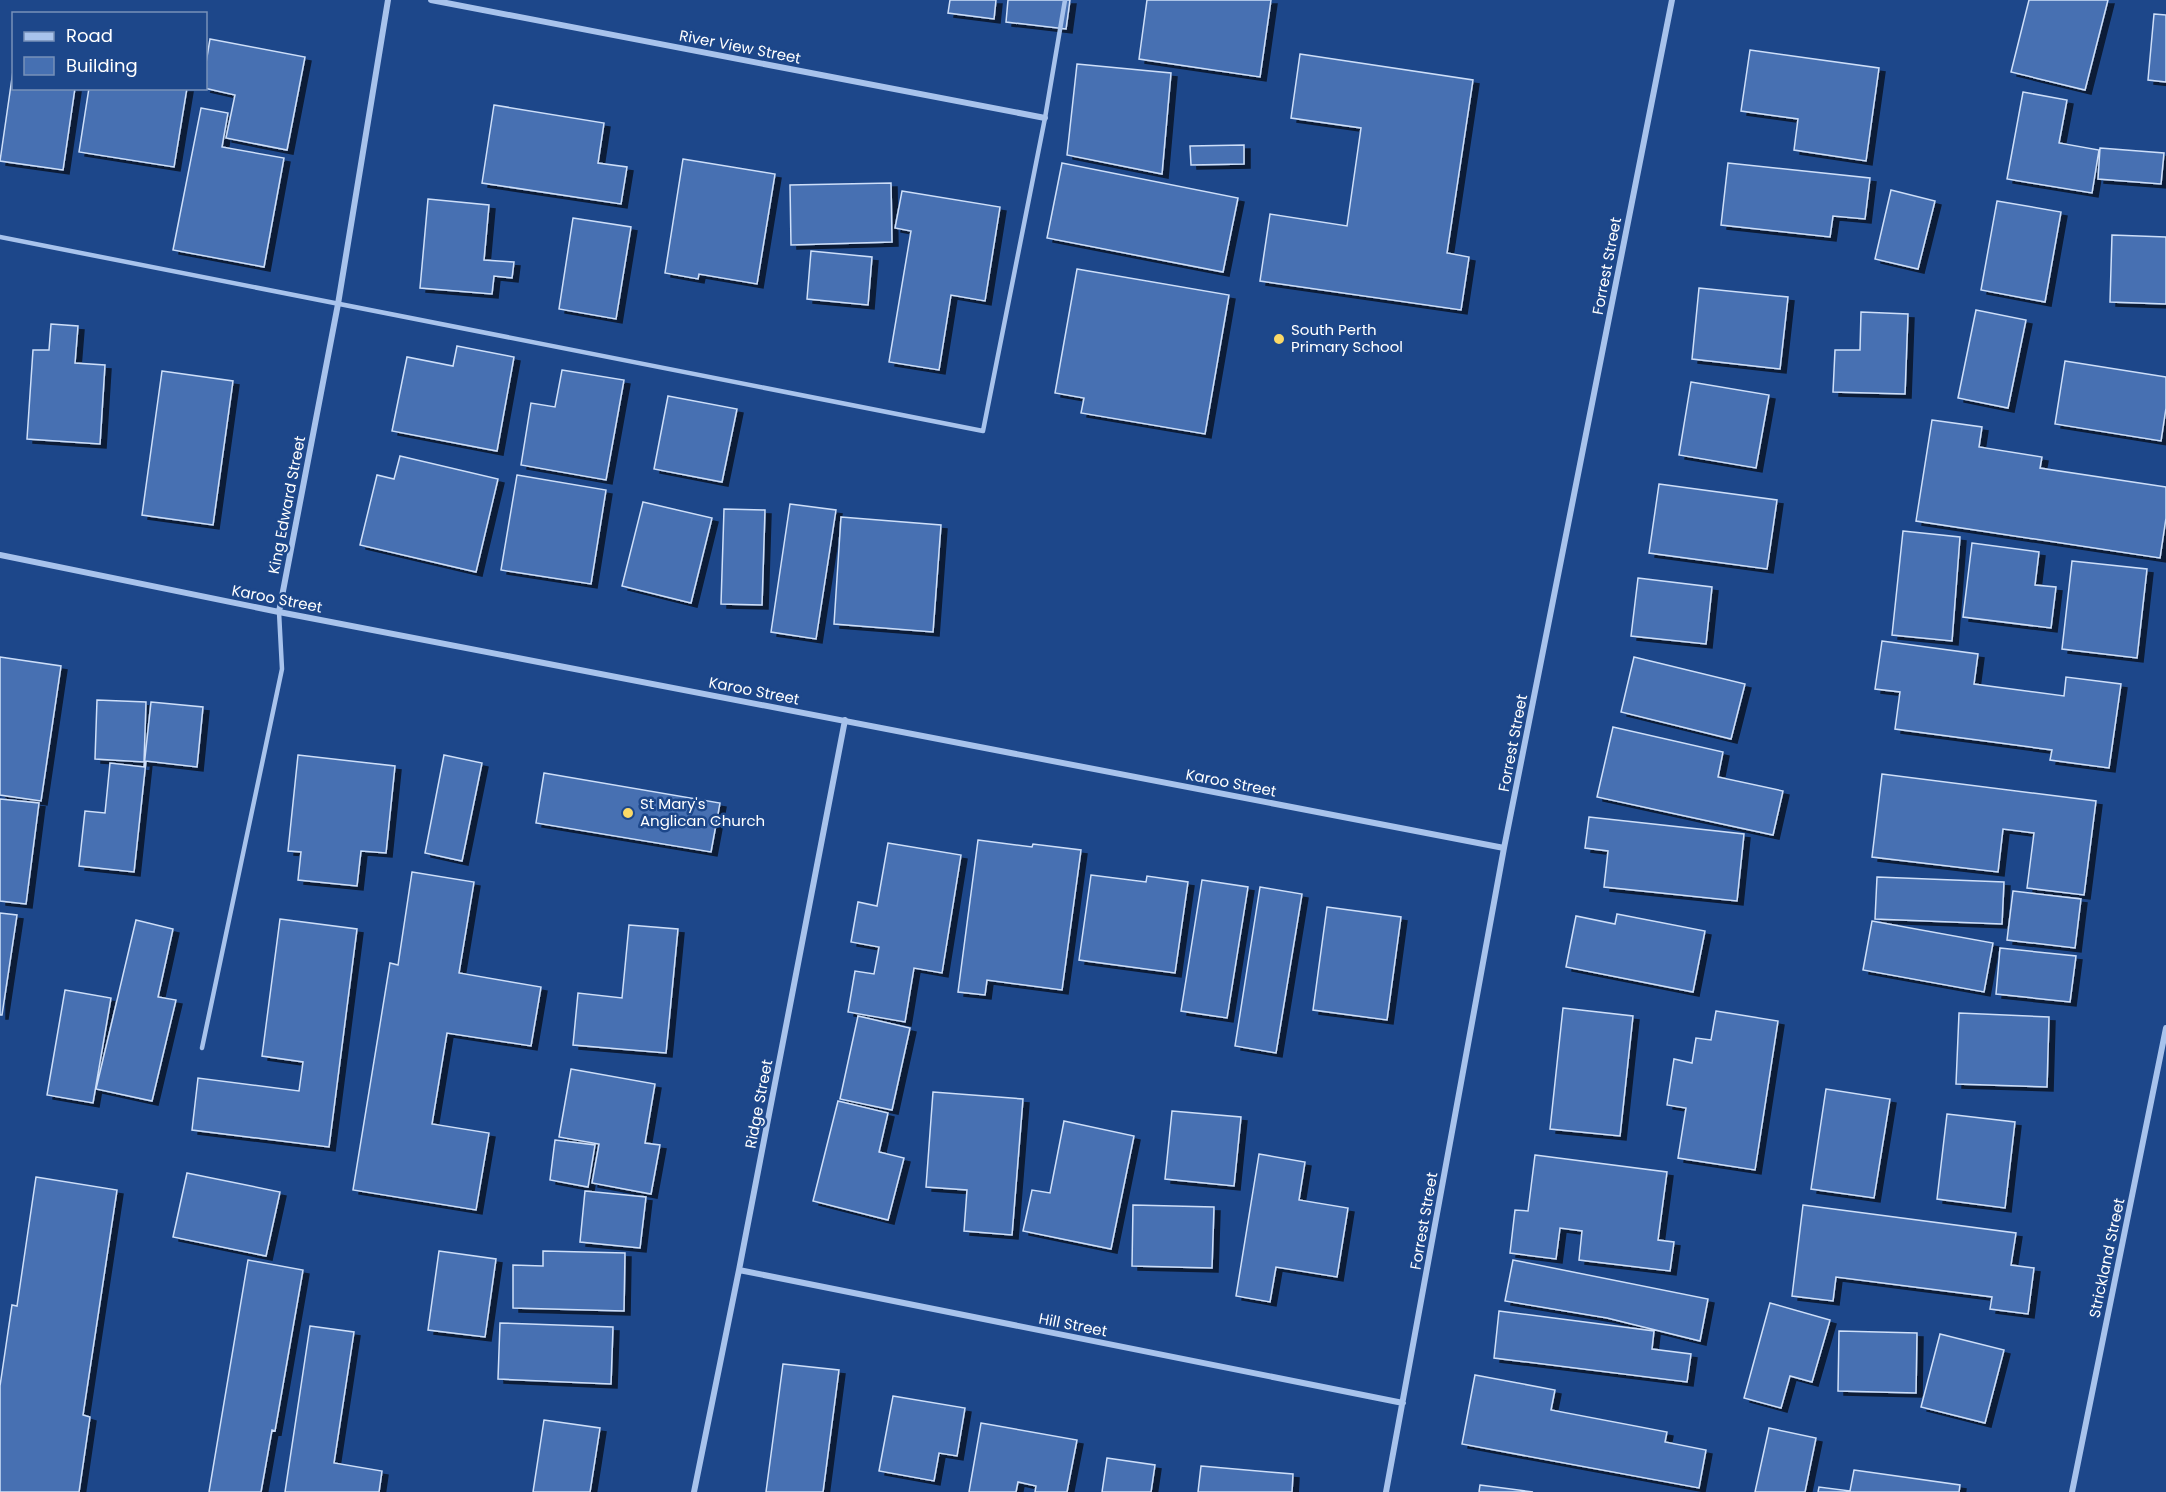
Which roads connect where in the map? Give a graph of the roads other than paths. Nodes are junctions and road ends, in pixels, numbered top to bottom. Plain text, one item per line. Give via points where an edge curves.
1 (388, 0) edge
2 (431, 0) edge
3 (1065, 0) edge
4 (1672, 0) edge
5 (1045, 118) junction
6 (0, 237) edge
7 (338, 304) junction
8 (0, 555) edge
9 (279, 612) junction
10 (845, 720) junction
11 (1504, 848) junction
12 (2166, 1028) edge
13 (202, 1048) dead end
14 (739, 1270) junction
15 (1403, 1403) junction
16 (693, 1492) edge
17 (1386, 1492) edge
18 (2072, 1492) edge

1 - 7 street, King Edward Street
2 - 5 street, River View Street
3 - 5 lane
4 - 11 street, Forrest Street
5 - 7 lane via 983,431
6 - 7 lane
7 - 9 street, King Edward Street
8 - 9 street, Karoo Street
9 - 10 street, Karoo Street
9 - 13 lane, King Edward Street via 282,669
10 - 11 street, Karoo Street
10 - 14 street, Ridge Street
11 - 15 street, Forrest Street
12 - 18 street, Strickland Street
14 - 15 street, Hill Street
14 - 16 street, Ridge Street
15 - 17 street, Forrest Street

